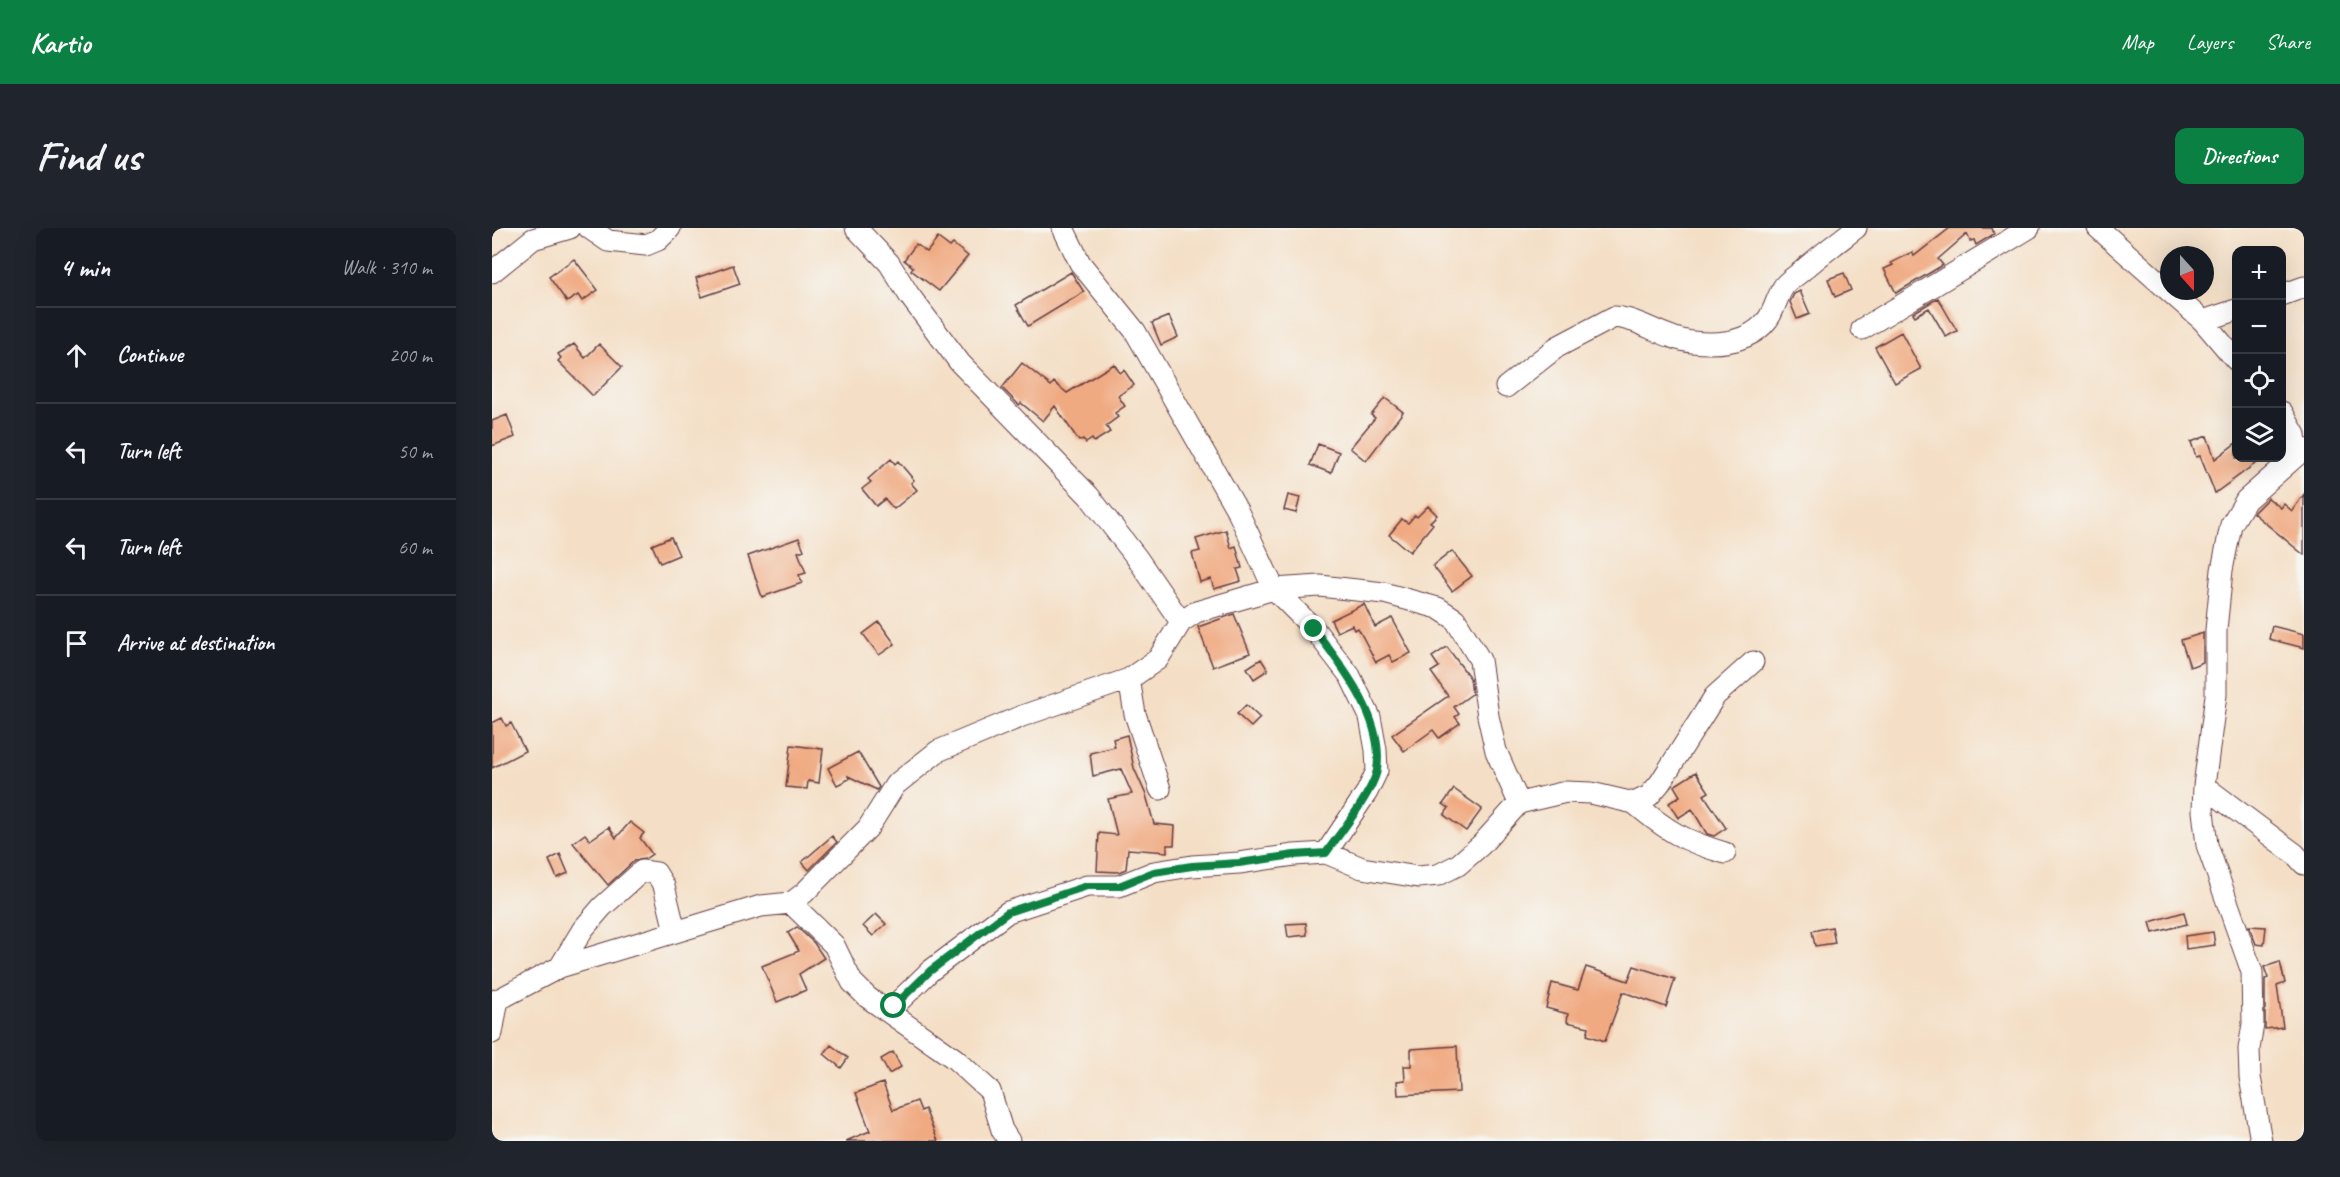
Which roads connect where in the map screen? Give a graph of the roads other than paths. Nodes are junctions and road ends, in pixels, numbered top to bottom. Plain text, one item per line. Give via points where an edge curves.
1 (570, 228) edge
2 (589, 228) edge
3 (670, 228) edge
4 (856, 228) edge
5 (1062, 228) edge
6 (1856, 228) edge
7 (2029, 228) edge
8 (2098, 228) edge
9 (492, 272) edge
10 (2160, 283) edge
11 (2304, 287) edge
12 (2286, 294) edge
13 (2179, 300) edge
14 (2232, 311) edge
15 (2203, 321) junction
16 (1862, 329) dead end
17 (2232, 355) edge
18 (1506, 387) dead end
19 (2286, 419) edge
20 (2301, 452) edge
21 (1274, 589) junction
22 (1181, 622) junction
23 (1753, 662) dead end
24 (1129, 679) junction
25 (2204, 786) junction
26 (1160, 789) dead end
27 (1519, 803) junction
28 (1634, 803) junction
29 (1326, 853) junction
30 (1725, 853) dead end
31 (2304, 864) edge
32 (790, 903) junction
33 (675, 931) junction
34 (560, 967) junction
35 (495, 1001) edge
36 (889, 1011) junction
37 (492, 1033) edge
38 (1004, 1137) edge
39 (2261, 1141) edge

1 - 9 street via 533,239
2 - 3 street via 608,241 646,245
4 - 22 street via 889,263 960,363 1089,496
5 - 21 street via 1080,263 1135,331 1238,512
6 - 18 street via 1784,286 1768,318 1746,336 1726,343 1692,342 1672,339 1614,317 1557,347
7 - 16 street
8 - 10 street
11 - 12 street
13 - 15 street
14 - 15 street
15 - 17 street
19 - 20 street
20 - 25 street via 2246,500 2230,525 2216,630 2216,695
21 - 22 street via 1196,612
21 - 27 street via 1320,586 1384,593 1438,608 1455,619 1480,660 1496,751
21 - 29 street via 1314,629 1350,676 1370,717 1377,771
22 - 24 street via 1158,659
23 - 28 street via 1715,696 1660,783
24 - 26 street via 1135,714
24 - 32 street via 1022,716 938,751 894,785 868,828
25 - 31 street
25 - 39 street via 2208,844 2252,972 2250,1077
27 - 28 street via 1566,792
27 - 29 street via 1481,845 1458,865 1438,875 1418,877 1362,868
28 - 30 street via 1663,828
29 - 36 street via 1154,872 1119,886 1087,886 1008,912 930,971
32 - 33 street via 761,906
32 - 36 street via 834,945 852,982
33 - 34 street
33 - 34 street via 664,886 656,873 642,871 583,929
34 - 35 street
35 - 37 street
36 - 38 street via 955,1059 990,1091

